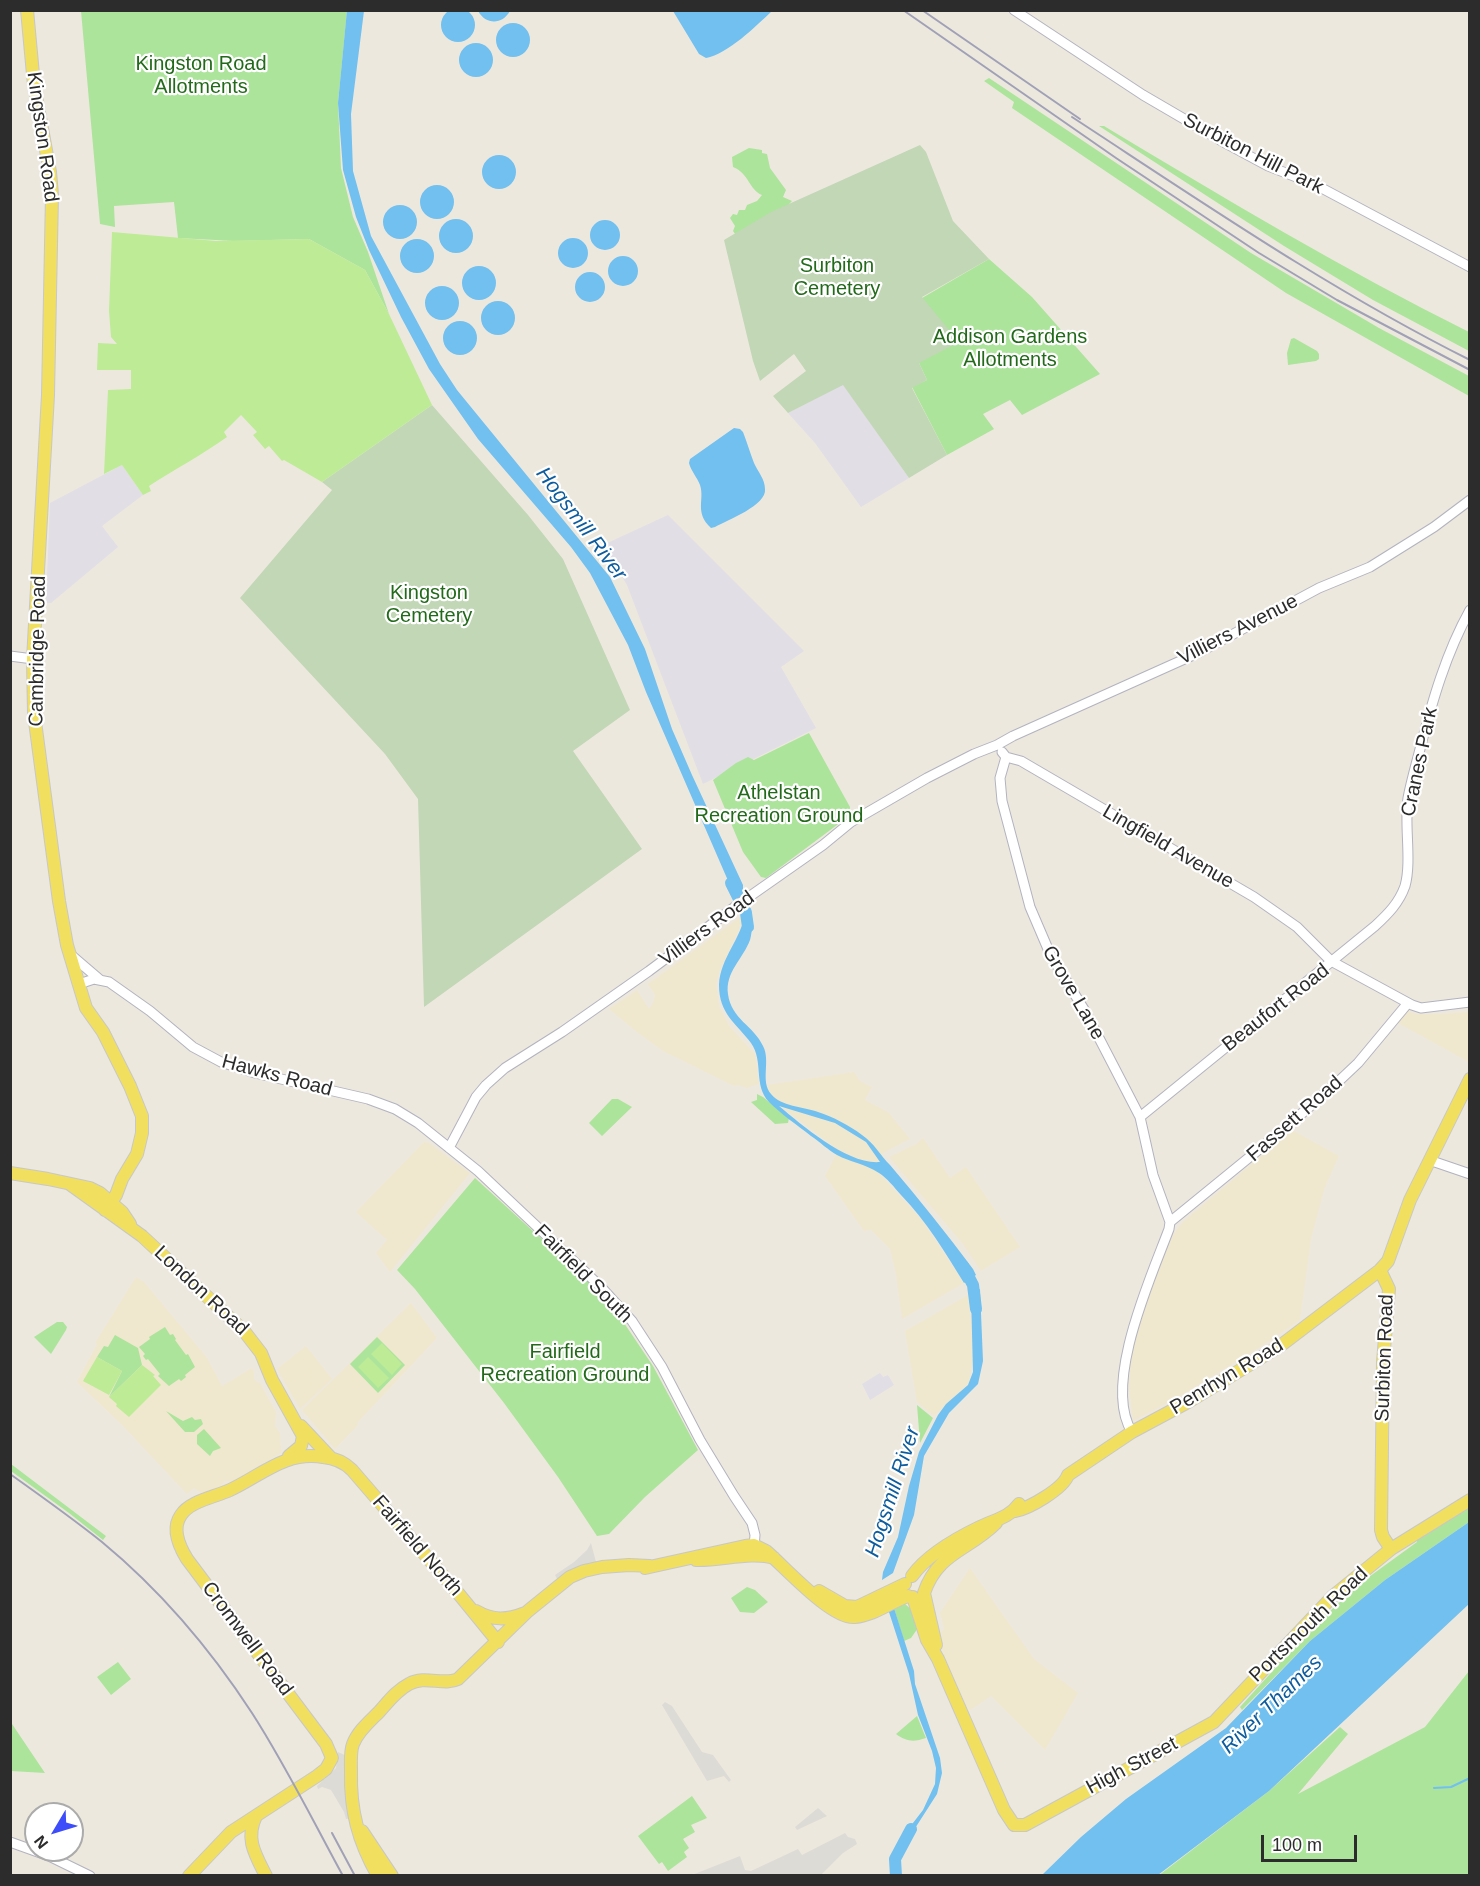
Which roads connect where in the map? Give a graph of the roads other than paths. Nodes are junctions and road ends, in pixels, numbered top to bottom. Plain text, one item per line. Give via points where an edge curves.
1 (27, 10) edge
2 (1014, 10) edge
3 (1470, 267) edge
4 (48, 373) joint
5 (1470, 500) edge
6 (1470, 610) edge
7 (10, 656) edge
8 (33, 659) junction
9 (997, 745) junction
10 (1006, 757) junction
11 (69, 953) junction
12 (1331, 961) junction
13 (100, 979) junction
14 (80, 984) junction
15 (1408, 1003) junction
16 (1466, 1005) edge
17 (1470, 1079) edge
18 (1140, 1117) junction
19 (449, 1148) junction
20 (1429, 1160) junction
21 (12, 1174) edge
22 (1470, 1174) edge
23 (105, 1204) junction
24 (1170, 1222) junction
25 (1380, 1270) junction
26 (296, 1420) junction
27 (1132, 1432) junction
28 (331, 1458) junction
29 (286, 1459) junction
30 (1470, 1500) edge
31 (999, 1521) junction
32 (754, 1545) junction
33 (1391, 1549) junction
34 (769, 1557) junction
35 (687, 1560) junction
36 (909, 1580) junction
37 (802, 1583) junction
38 (917, 1593) junction
39 (468, 1605) junction
40 (528, 1611) junction
41 (498, 1642) junction
42 (1241, 1692) joint
43 (256, 1815) junction
44 (357, 1825) junction
45 (10, 1842) edge
46 (90, 1875) edge
47 (189, 1875) edge
48 (266, 1875) edge
49 (378, 1875) edge
50 (392, 1875) edge

1 - 4 main road, Kingston Road via 34,85 52,191
2 - 3 street, Surbiton Hill Park via 1143,95 1227,144 1314,184
4 - 8 main road, Cambridge Road
5 - 9 street, Villiers Avenue via 1382,560 1319,588 1198,653
6 - 12 street, Cranes Park via 1441,677 1408,798 1405,885 1390,913
7 - 8 street
8 - 11 main road, Cambridge Road via 36,735
9 - 10 street
9 - 19 street, Villiers Road via 927,778 851,822 649,971 505,1068 476,1097
10 - 12 street, Lingfield Avenue via 1021,761 1254,897 1297,927
10 - 18 street, Grove Lane via 1000,778 1002,801 1030,907 1051,956 1114,1063
11 - 13 street, Hawks Road
11 - 14 main road, Cambridge Road
12 - 15 street, Beaufort Road
12 - 18 street, Beaufort Road
13 - 14 street
13 - 19 street, Hawks Road via 120,989 213,1059 382,1104 418,1123
14 - 23 main road, Cambridge Road via 86,1008 128,1081 142,1116 137,1155 122,1179 112,1186
15 - 16 street, Beaufort Road via 1421,1008
15 - 24 street, Fassett Road via 1340,1080
17 - 20 main road, Surbiton Road
18 - 24 street, Grove Lane via 1153,1175
19 - 32 street, Fairfield South via 621,1307 662,1367 708,1453 752,1522
20 - 22 street
20 - 25 main road, Surbiton Road via 1389,1261
21 - 23 main road, London Road via 71,1185
23 - 26 main road, London Road via 122,1212 134,1230 251,1338
24 - 27 street via 1133,1324 1125,1364 1124,1413
25 - 27 main road, Penrhyn Road via 1280,1346
25 - 33 main road, Surbiton Road via 1389,1288 1383,1362 1381,1530
26 - 28 main road, Fairfield North
26 - 29 main road via 303,1442
27 - 31 main road, Penrhyn Road via 1025,1509
28 - 29 main road via 308,1455
28 - 39 main road, Fairfield North via 352,1470
29 - 43 main road, Cromwell Road via 241,1485 194,1505 181,1514 177,1524 178,1542 186,1559 330,1750 331,1761 326,1769
30 - 33 main road, Portsmouth Road
31 - 36 main road, Penrhyn Road via 962,1536
31 - 38 main road, Penrhyn Road via 942,1562
32 - 34 main road
32 - 35 main road
33 - 42 main road, Portsmouth Road via 1332,1597
34 - 35 main road
34 - 37 main road
35 - 40 main road via 574,1574
36 - 37 main road, Penrhyn Road via 851,1607
36 - 38 main road via 905,1592
36 - 38 main road via 921,1579
37 - 38 main road via 830,1607 849,1617 862,1616
38 - 42 main road, High Street via 938,1659 1014,1825 1029,1823 1212,1723
39 - 40 main road via 485,1616 502,1619
39 - 41 main road, Fairfield North
40 - 41 main road
41 - 44 main road via 455,1680 412,1682 357,1736 351,1756 351,1805
43 - 47 main road via 231,1832
43 - 48 main road via 250,1843
44 - 49 main road
44 - 50 main road
45 - 46 street

